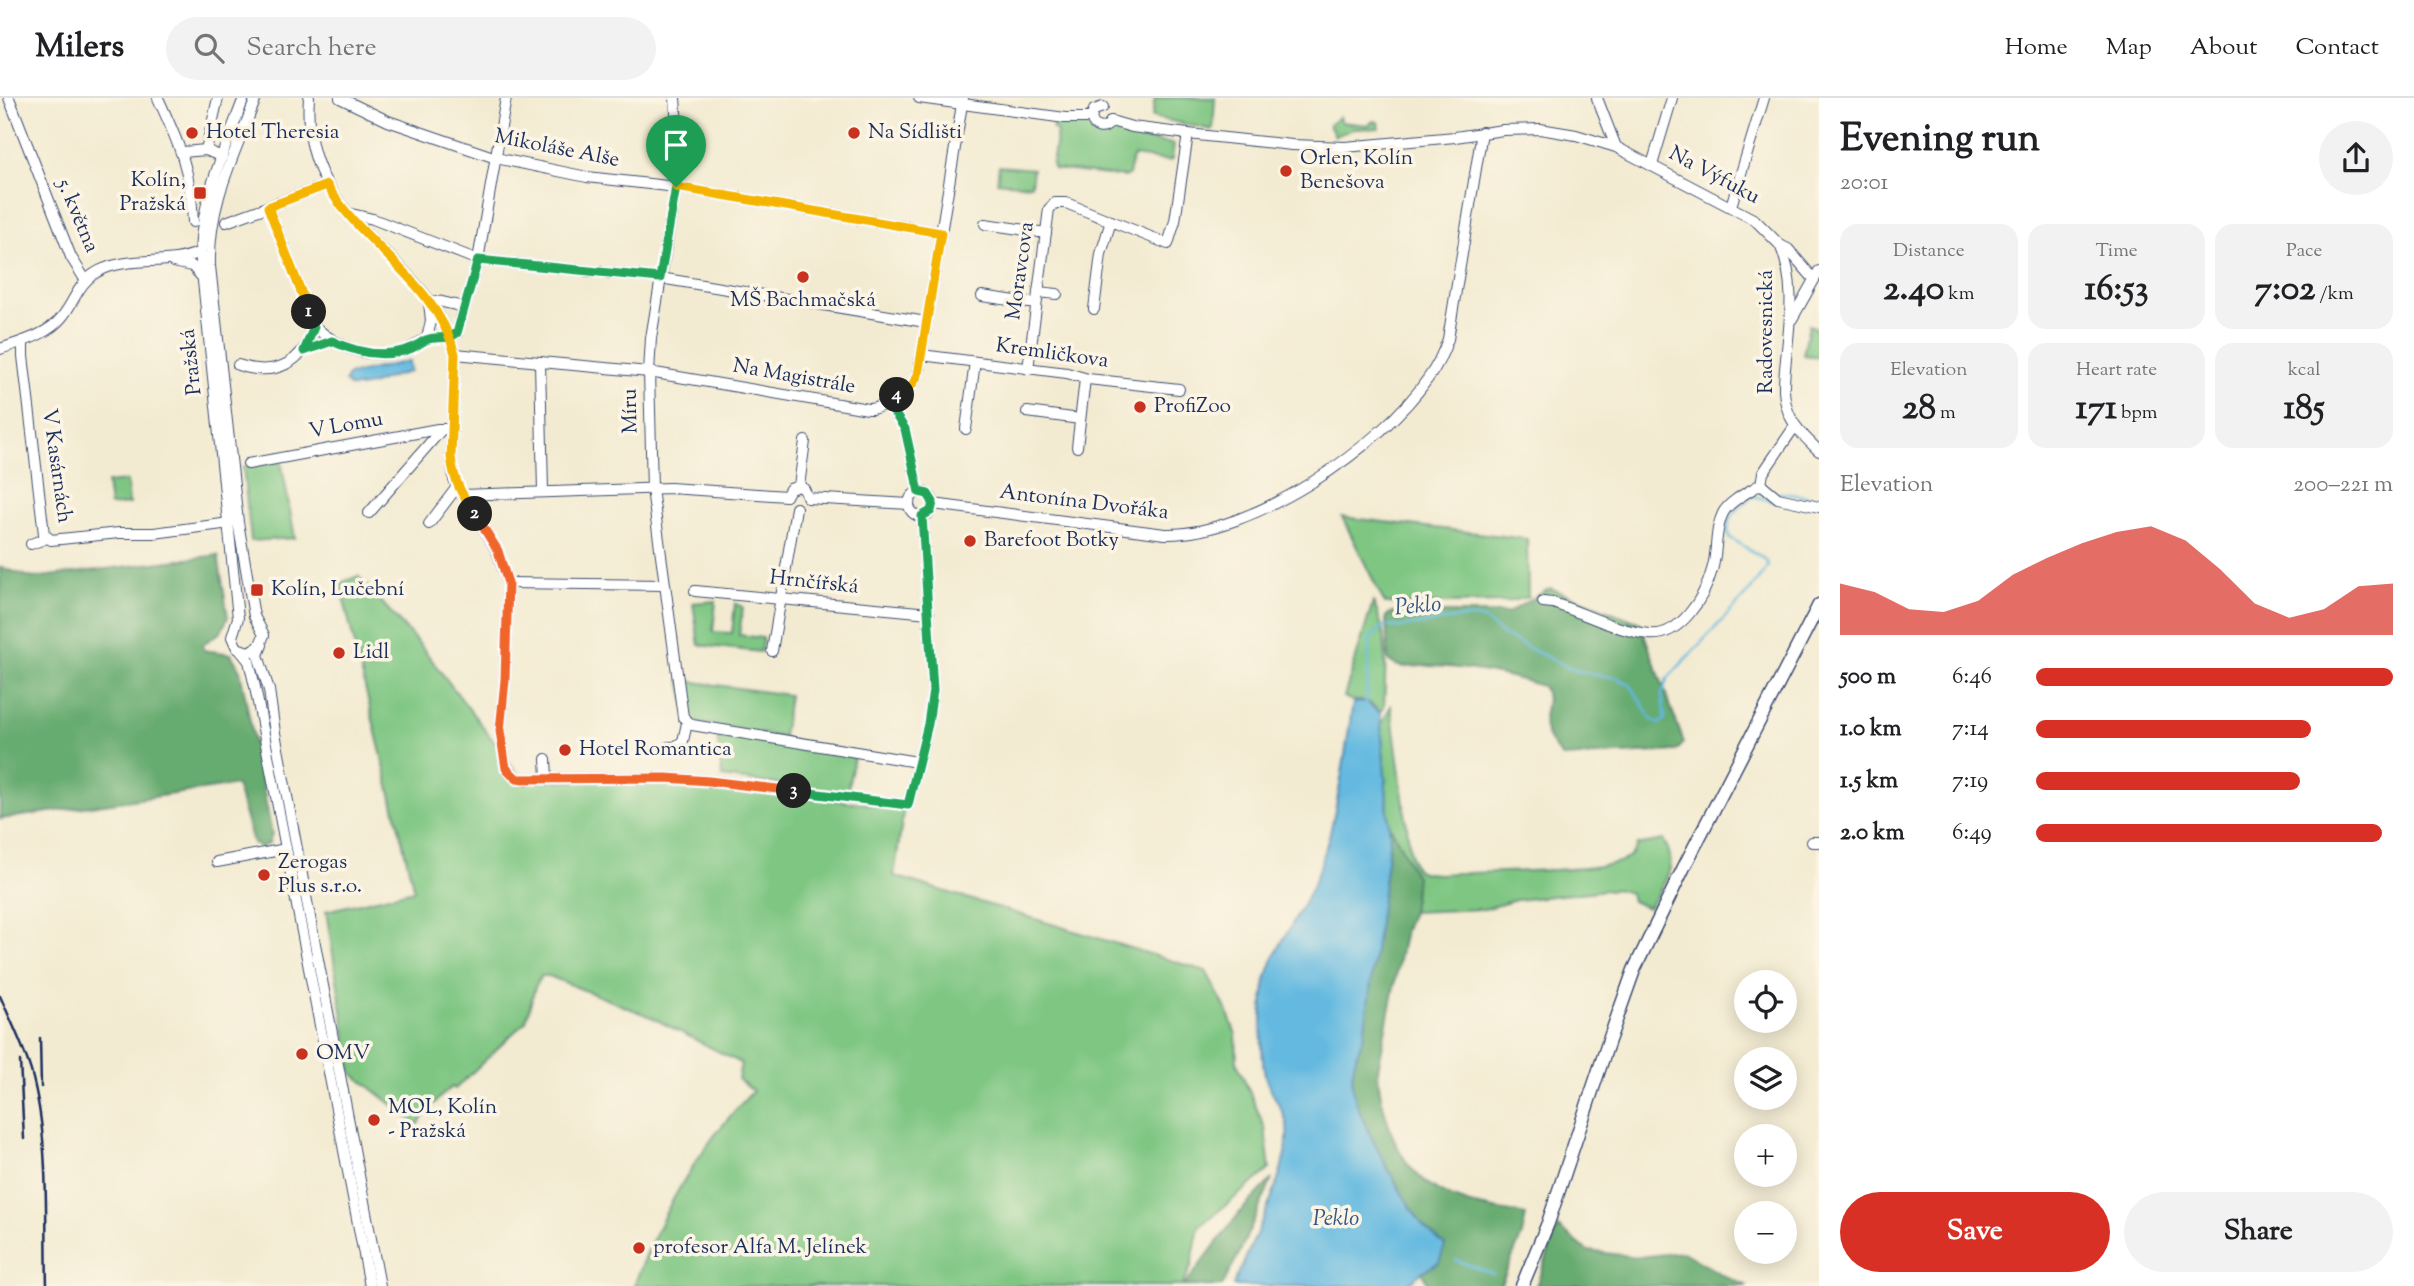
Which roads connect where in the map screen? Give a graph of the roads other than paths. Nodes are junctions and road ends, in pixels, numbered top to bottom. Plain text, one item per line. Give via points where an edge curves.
1 (9, 98) edge
2 (158, 98) edge
3 (218, 98) edge
4 (244, 98) edge
5 (256, 98) edge
6 (309, 98) edge
7 (341, 98) edge
8 (506, 98) edge
9 (675, 98) edge
10 (919, 98) edge
11 (1597, 98) edge
12 (1672, 98) edge
13 (1764, 98) edge
14 (963, 102) edge
15 (1103, 102) edge
16 (1091, 118) junction
17 (1111, 121) junction
18 (1482, 132) junction
19 (1188, 134) junction
20 (1616, 148) junction
21 (206, 149) junction
22 (183, 152) junction
23 (222, 157) junction
24 (496, 158) junction
25 (1652, 165) junction
26 (327, 185) junction
27 (676, 187) junction
28 (1731, 206) junction
29 (268, 207) junction
30 (347, 213) junction
31 (1111, 221) junction
32 (193, 222) dead end
33 (226, 222) dead end
34 (985, 224) dead end
35 (941, 233) junction
36 (1046, 233) junction
37 (209, 240) junction
38 (1780, 245) junction
39 (200, 253) junction
40 (155, 260) junction
41 (478, 260) junction
42 (210, 267) junction
43 (1816, 275) edge
44 (202, 278) junction
45 (660, 278) junction
46 (86, 281) junction
47 (1038, 292) junction
48 (1057, 294) dead end
49 (982, 296) dead end
50 (429, 302) junction
51 (1036, 304) junction
52 (464, 307) junction
53 (1094, 309) dead end
54 (926, 322) junction
55 (1790, 323) junction
56 (314, 327) junction
57 (427, 338) junction
58 (451, 338) junction
59 (23, 341) junction
60 (332, 341) junction
61 (0, 349) edge
62 (304, 351) junction
63 (455, 354) junction
64 (921, 355) junction
65 (540, 362) junction
66 (975, 362) junction
67 (238, 365) dead end
68 (1028, 369) junction
69 (649, 372) junction
70 (1085, 379) junction
71 (1179, 389) dead end
72 (887, 402) junction
73 (1027, 412) dead end
74 (1080, 419) junction
75 (1795, 426) junction
76 (447, 429) junction
77 (966, 429) dead end
78 (805, 441) dead end
79 (1077, 447) dead end
80 (1819, 451) edge
81 (248, 464) dead end
82 (1761, 484) junction
83 (799, 486) junction
84 (652, 489) junction
85 (460, 491) junction
86 (543, 491) junction
87 (919, 492) junction
88 (786, 496) junction
89 (808, 498) junction
90 (909, 504) junction
91 (933, 504) junction
92 (1819, 507) edge
93 (796, 508) junction
94 (369, 513) dead end
95 (922, 516) junction
96 (230, 523) junction
97 (429, 524) dead end
98 (47, 538) junction
99 (31, 544) dead end
100 (508, 583) junction
101 (665, 585) junction
102 (695, 591) dead end
103 (780, 599) junction
104 (1543, 602) dead end
105 (1819, 605) edge
106 (929, 613) junction
107 (259, 625) junction
108 (235, 627) junction
109 (263, 643) junction
110 (239, 650) junction
111 (772, 651) dead end
112 (687, 723) junction
113 (667, 747) dead end
114 (546, 759) dead end
115 (917, 762) junction
116 (547, 778) junction
117 (286, 849) junction
118 (217, 862) dead end
119 (370, 1286) edge
120 (380, 1286) edge
121 (1522, 1286) edge

1 - 46 street, 5. května via 71,257
2 - 22 street
3 - 21 street
4 - 23 street, Pražská
5 - 37 street, Pražská via 216,204
6 - 26 street via 312,139
7 - 24 street, Mikoláše Alše via 388,121
8 - 24 street
9 - 27 street, Míru
10 - 14 street
11 - 20 street
12 - 25 street
13 - 28 street
14 - 16 street via 1070,119
14 - 35 street, Na Magistrále
15 - 16 street
15 - 17 street
16 - 17 street via 1100,128
17 - 19 street, Na Výfuku
18 - 19 street, Na Výfuku via 1345,147
18 - 20 street, Na Výfuku via 1540,130
18 - 91 street, Antonína Dvořáka via 1448,339 1440,360 1428,380 1381,430 1336,467 1287,497 1224,526 1193,533
19 - 31 street, Moravcova via 1168,244
20 - 25 street, Na Výfuku
21 - 22 street
21 - 23 street
22 - 32 street
23 - 39 street, Pražská via 205,209
24 - 27 street, Mikoláše Alše via 587,177
24 - 41 street
25 - 28 street, Na Výfuku
26 - 29 street
26 - 30 street
27 - 35 street, Mikoláše Alše
27 - 45 street, Míru
28 - 38 street, Na Výfuku via 1764,227
29 - 33 street
29 - 56 street
30 - 41 street
30 - 50 street
31 - 36 street, Moravcova via 1060,202 1049,209
31 - 53 street via 1101,254
34 - 36 street
35 - 54 street, Na Magistrále
36 - 47 street, Moravcova
37 - 39 street
37 - 42 street, Pražská
38 - 43 street, Na Výfuku
38 - 55 street, Radovesnická via 1791,278
39 - 40 street, 5. května
39 - 42 street
39 - 44 street, Pražská
40 - 44 street, 5. května via 189,264
40 - 46 street, 5. května via 112,266
41 - 45 street
41 - 52 street
42 - 107 street, Pražská via 238,522
43 - 55 street
44 - 96 street, Pražská
45 - 54 street
45 - 69 street, Míru
46 - 59 street via 56,324
47 - 48 street
47 - 51 street, Moravcova
49 - 51 street
50 - 52 street
50 - 57 street
50 - 58 street
51 - 68 street, Moravcova
52 - 58 street via 457,333
54 - 64 street, Na Magistrále
55 - 75 street, Radovesnická via 1783,395
56 - 60 street
56 - 62 street
57 - 58 street
57 - 60 street via 409,349 382,354 360,352
58 - 63 street
59 - 61 street
59 - 98 street, V Kasárnách
60 - 62 street
62 - 67 street via 281,367
63 - 65 street, Na Magistrále
63 - 76 street
64 - 66 street, Kremličkova
64 - 72 street, Na Magistrále via 915,382
65 - 69 street, Na Magistrále
65 - 86 street
66 - 68 street, Kremličkova
66 - 77 street
68 - 70 street, Kremličkova
69 - 72 street, Na Magistrále via 868,409
69 - 84 street, Míru
70 - 71 street, Kremličkova
70 - 74 street
72 - 87 street via 905,429
73 - 74 street
74 - 79 street
75 - 80 street, Radovesnická
75 - 82 street via 1763,473
76 - 81 street, V Lomu
76 - 85 street
76 - 94 street
78 - 83 street
82 - 92 street via 1777,497
82 - 104 street via 1724,509 1713,570 1695,607 1667,631 1651,635 1629,631
83 - 88 street
83 - 89 street
84 - 86 street
84 - 88 street
84 - 101 street, Míru
85 - 86 street
85 - 97 street
85 - 100 street via 498,551
87 - 90 street
87 - 91 street via 929,494
88 - 93 street
89 - 90 street
89 - 93 street via 804,506
90 - 95 street
91 - 95 street
93 - 103 street
95 - 106 street
96 - 98 street, V Kasárnách via 154,533
96 - 108 street, Pražská
98 - 99 street
100 - 101 street
100 - 116 street via 500,731 506,768 517,779
101 - 112 street, Míru
102 - 103 street, Hrnčířská
103 - 106 street, Hrnčířská
103 - 111 street
105 - 121 main road via 1629,983 1548,1223
106 - 115 street via 933,690
107 - 108 street via 245,621
107 - 109 street
108 - 110 street via 232,640
109 - 110 street via 251,652
109 - 120 street via 258,655 269,690
110 - 117 street via 252,673
112 - 113 street via 683,741
112 - 115 street
114 - 116 street
115 - 116 street via 908,805 709,781
117 - 118 street
117 - 119 street

